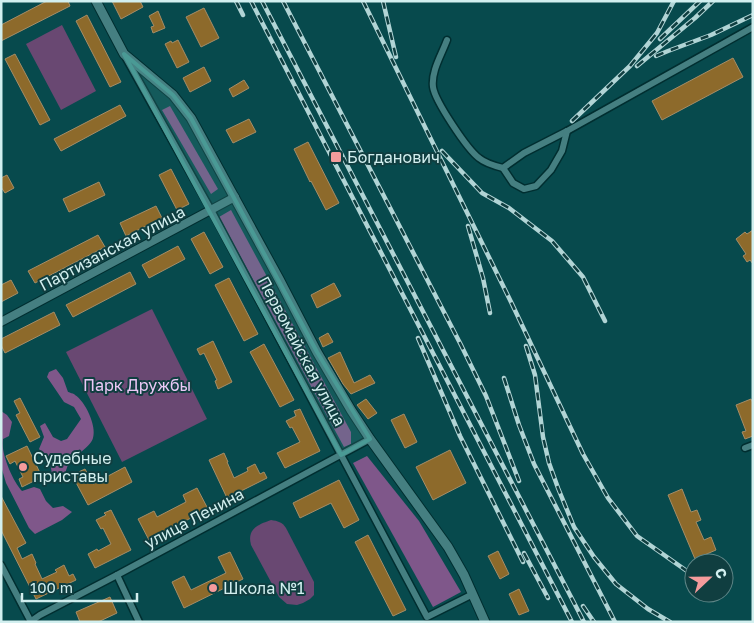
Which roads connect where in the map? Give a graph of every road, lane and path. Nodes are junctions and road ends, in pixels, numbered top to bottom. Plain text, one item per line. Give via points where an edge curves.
1 (96, 1) edge
2 (753, 28) edge
3 (447, 40) dead end
4 (124, 54) junction
5 (567, 131) junction
6 (503, 168) junction
7 (235, 197) junction
8 (211, 210) junction
9 (1, 322) edge
10 (370, 439) junction
11 (753, 445) edge
12 (745, 448) dead end
13 (341, 455) junction
14 (1, 565) edge
15 (117, 576) junction
16 (473, 594) junction
17 (31, 622) edge
18 (139, 622) edge
19 (486, 622) edge

1 - 4 main road, Первомайская улица
2 - 5 street
3 - 6 street via 434,71 433,88 464,142 479,158
4 - 7 main road, Первомайская улица via 173,95 191,118
4 - 8 street, Первомайская улица
5 - 6 street
5 - 6 street via 562,151 536,186 524,190 512,183
7 - 8 street, Партизанская улица
7 - 10 main road, Первомайская улица via 317,352
8 - 9 street, Партизанская улица
8 - 13 street, Первомайская улица
10 - 13 street, улица Ленина
10 - 16 main road, Первомайская улица via 448,547
11 - 12 street
13 - 15 street, улица Ленина
13 - 16 street, Первомайская улица via 427,617
14 - 17 street
15 - 17 street, улица Ленина
15 - 18 street
16 - 19 main road, Первомайская улица

